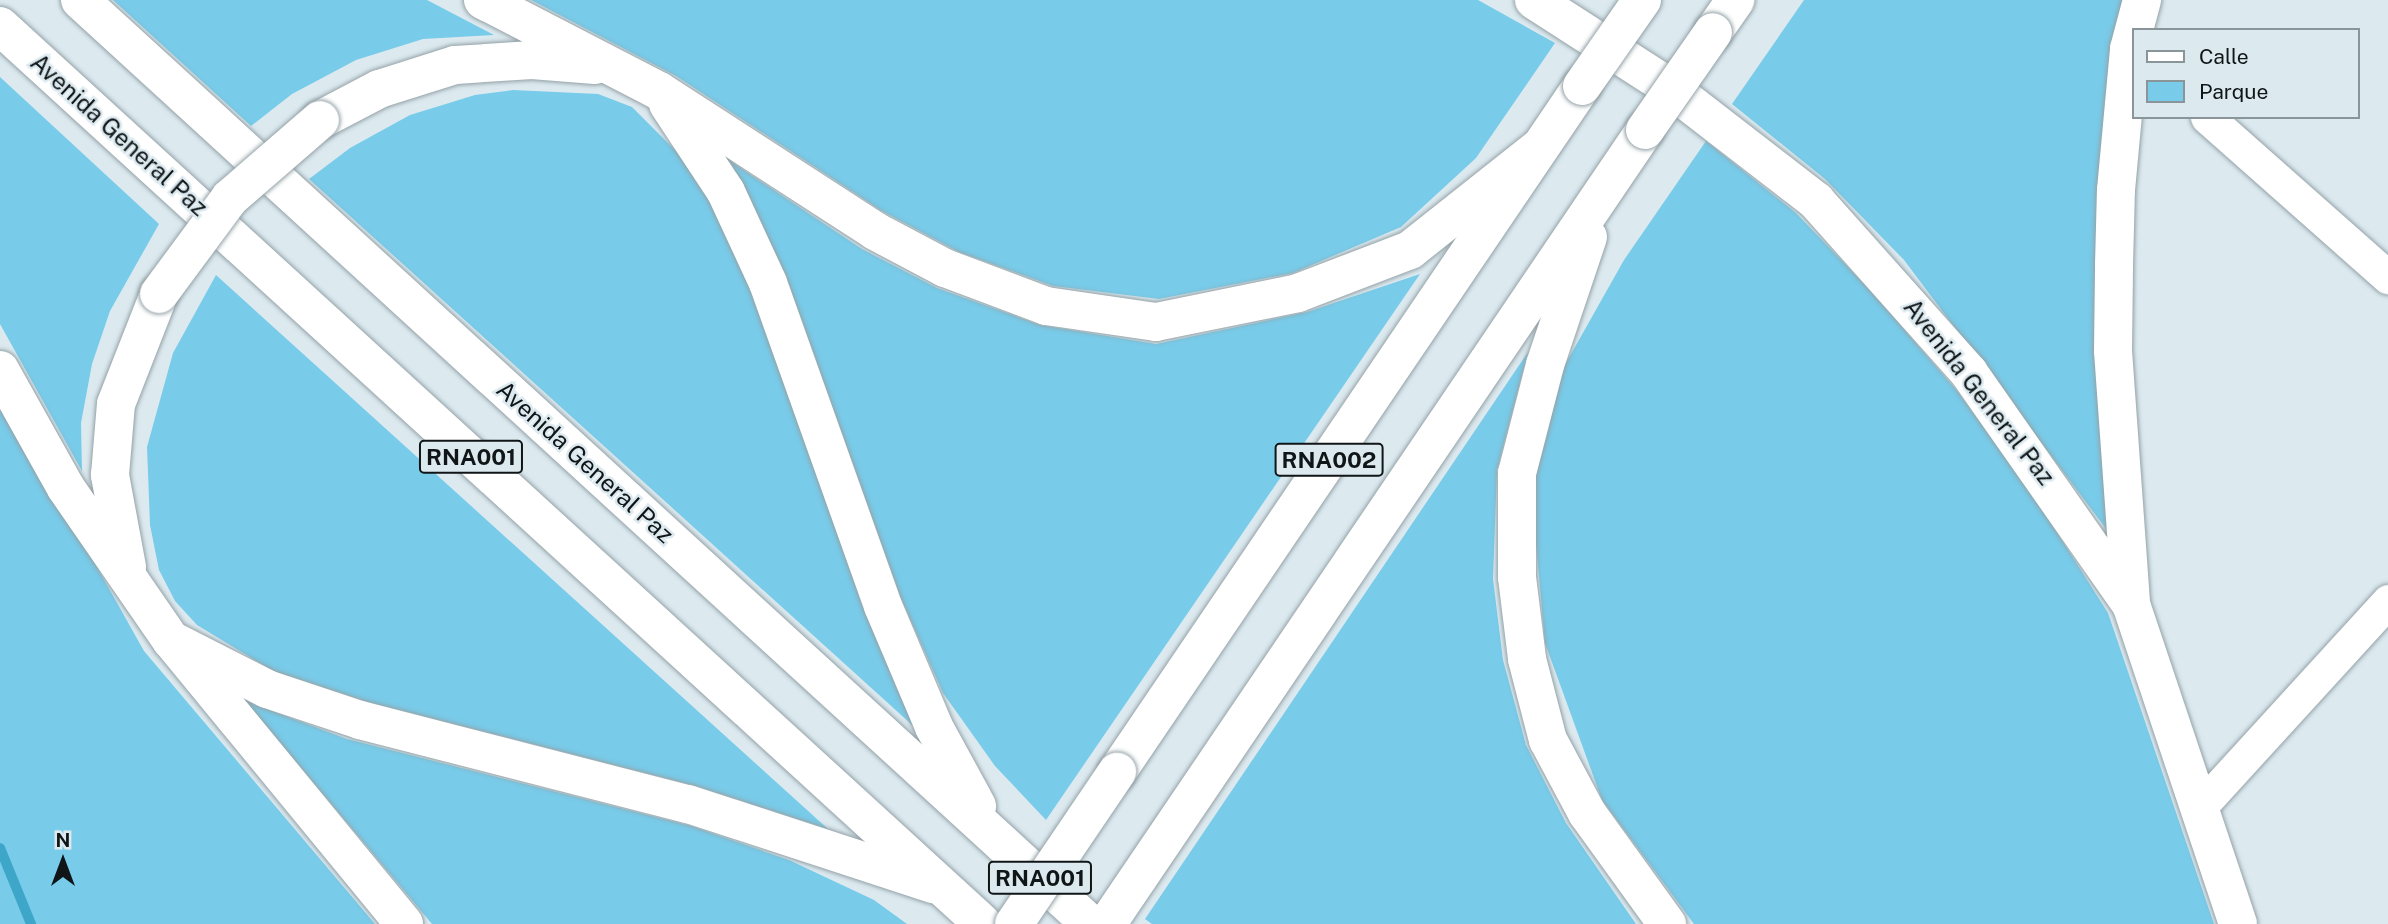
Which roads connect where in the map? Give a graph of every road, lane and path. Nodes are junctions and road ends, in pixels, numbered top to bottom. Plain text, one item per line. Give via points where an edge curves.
1 (80, 0) edge
2 (483, 0) edge
3 (1534, 0) edge
4 (1642, 0) edge
5 (1735, 0) edge
6 (2142, 0) edge
7 (0, 26) edge
8 (2137, 28) edge
9 (2132, 51) edge
10 (611, 66) junction
11 (659, 91) junction
12 (2209, 119) edge
13 (1540, 147) junction
14 (1603, 190) junction
15 (2388, 277) edge
16 (0, 370) edge
17 (129, 580) junction
18 (2388, 601) edge
19 (2131, 604) junction
20 (171, 640) junction
21 (2200, 807) junction
22 (991, 832) junction
23 (942, 887) junction
24 (404, 924) edge
25 (983, 924) edge
26 (1014, 924) edge
27 (1090, 924) edge
28 (1107, 924) edge
29 (1667, 924) edge
30 (2238, 924) edge

1 - 22 main road, Avenida General Paz / RNA001
2 - 10 main road
3 - 19 main road, Avenida General Paz via 1666,85 1816,201 1969,373
4 - 13 main road, bridge
5 - 14 main road, bridge
6 - 8 main road
7 - 23 main road, Avenida General Paz / RNA001
9 - 19 main road via 2116,190 2113,351
10 - 11 main road
10 - 17 main road, bridge via 532,60 455,65 379,89 320,120 230,198 159,293 116,404 110,475
11 - 13 main road via 875,230 945,268 1046,306 1156,322 1297,293 1410,250
11 - 22 main road via 726,192 768,283 883,606 934,727
12 - 15 street
13 - 26 main road, RNA002, bridge
14 - 28 main road, RNA002
14 - 29 main road via 1545,365 1517,473 1517,577 1527,659 1548,740 1587,813
16 - 17 main road via 65,488
17 - 20 main road
18 - 21 street
19 - 21 main road, Avenida General Paz
20 - 23 main road via 267,689 360,720 688,804
20 - 24 main road
21 - 30 main road, Avenida General Paz
22 - 27 main road, Avenida General Paz / RNA001
23 - 25 main road, Avenida General Paz / RNA001

